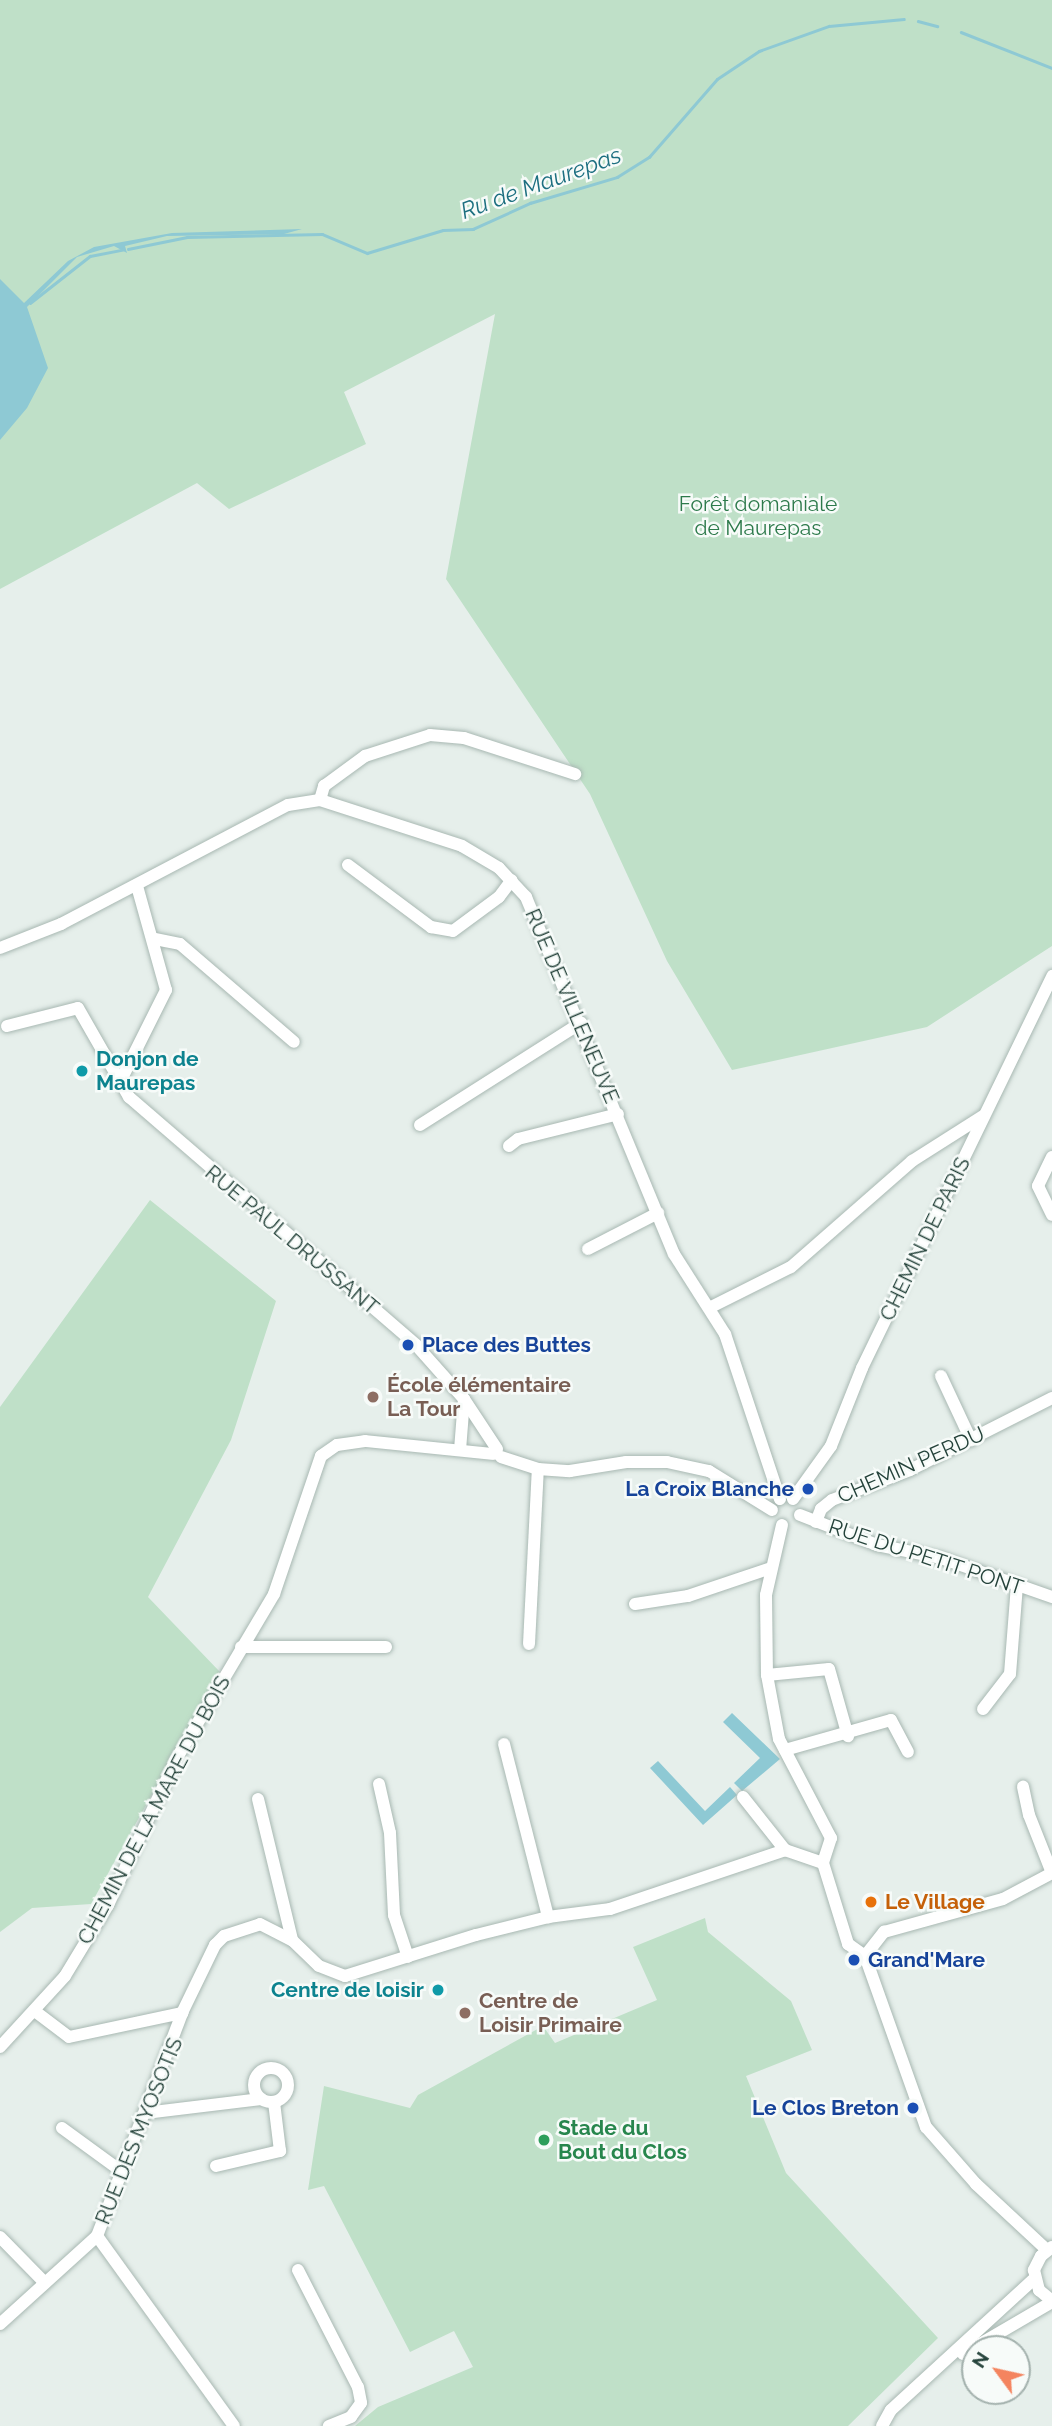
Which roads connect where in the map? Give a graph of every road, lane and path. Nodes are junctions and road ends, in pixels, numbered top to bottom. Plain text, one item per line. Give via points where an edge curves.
1 (575, 774) dead end
2 (320, 800) junction
3 (348, 865) dead end
4 (512, 880) junction
5 (136, 886) junction
6 (155, 939) junction
7 (0, 948) edge
8 (1052, 976) edge
9 (1047, 998) edge
10 (580, 1023) junction
11 (7, 1026) dead end
12 (294, 1042) dead end
13 (120, 1082) junction
14 (618, 1114) junction
15 (983, 1116) junction
16 (420, 1125) dead end
17 (509, 1146) dead end
18 (1052, 1157) edge
19 (658, 1213) junction
20 (1052, 1215) edge
21 (588, 1249) dead end
22 (711, 1307) junction
23 (942, 1377) dead end
24 (1052, 1398) edge
25 (464, 1399) junction
26 (971, 1440) junction
27 (460, 1450) junction
28 (497, 1454) junction
29 (538, 1469) junction
30 (782, 1503) junction
31 (800, 1515) junction
32 (816, 1522) junction
33 (782, 1525) junction
34 (771, 1568) junction
35 (1017, 1586) junction
36 (1052, 1597) edge
37 (635, 1604) dead end
38 (528, 1644) dead end
39 (241, 1647) junction
40 (386, 1647) dead end
41 (767, 1675) junction
42 (983, 1709) dead end
43 (848, 1736) junction
44 (504, 1744) dead end
45 (785, 1751) junction
46 (908, 1752) dead end
47 (379, 1784) dead end
48 (1023, 1787) dead end
49 (743, 1797) dead end
50 (258, 1799) dead end
51 (785, 1850) junction
52 (823, 1863) junction
53 (1052, 1873) edge
54 (548, 1917) junction
55 (292, 1940) junction
56 (865, 1956) junction
57 (408, 1957) junction
58 (36, 2012) junction
59 (182, 2013) junction
60 (0, 2047) edge
61 (145, 2113) junction
62 (62, 2128) dead end
63 (216, 2166) dead end
64 (121, 2171) junction
65 (0, 2236) edge
66 (97, 2236) junction
67 (1049, 2249) edge
68 (298, 2270) dead end
69 (1035, 2278) junction
70 (44, 2283) junction
71 (1052, 2302) edge
72 (0, 2324) edge
73 (933, 2373) junction
74 (234, 2426) edge
75 (329, 2426) edge
76 (882, 2426) edge

1 - 2 street via 464,738 430,735 365,756 324,786
2 - 4 street, RUE DE VILLENEUVE via 462,846
2 - 5 street, RUE DE VILLENEUVE via 288,805 260,818
3 - 4 street via 430,927 453,931 499,897
4 - 10 street, RUE DE VILLENEUVE via 526,897
5 - 6 street
5 - 7 street, RUE DE VILLENEUVE
6 - 12 street via 180,944
6 - 13 street via 166,990
8 - 9 street, CHEMIN DE PARIS
9 - 15 street, CHEMIN DE PARIS
10 - 14 street, RUE DE VILLENEUVE
10 - 16 street
11 - 13 street, RUE PAUL DRUSSANT via 78,1008
13 - 25 street, RUE PAUL DRUSSANT via 129,1097 221,1181 416,1345
14 - 17 street via 518,1139
14 - 19 street, RUE DE VILLENEUVE
15 - 22 street via 912,1161 791,1267
15 - 30 street, CHEMIN DE PARIS via 862,1368 831,1446
18 - 20 street via 1038,1186
19 - 21 street
19 - 22 street, RUE DE VILLENEUVE via 674,1254
22 - 30 street, RUE DE VILLENEUVE via 725,1334
23 - 26 street
24 - 26 street, CHEMIN PERDU
25 - 27 street via 460,1404
25 - 28 street
26 - 32 street, CHEMIN PERDU via 832,1500
27 - 28 street
27 - 39 street, CHEMIN DE LA MARE DU BOIS via 365,1441 338,1445 321,1456 274,1594
28 - 29 street
29 - 30 street via 570,1471 626,1462 667,1462 709,1471
29 - 38 street
30 - 31 street
30 - 33 street
31 - 32 street, RUE DU PETIT PONT
31 - 33 street via 791,1525
32 - 35 street, RUE DU PETIT PONT
33 - 34 street
34 - 37 street via 688,1596
34 - 41 street via 765,1628
35 - 36 street, RUE DU PETIT PONT
35 - 42 street via 1010,1674
39 - 40 street
39 - 58 street, CHEMIN DE LA MARE DU BOIS via 175,1761 108,1905 65,1976
41 - 43 street via 829,1669
41 - 45 street
43 - 45 street
43 - 46 street via 891,1720
44 - 54 street
45 - 52 street via 831,1838
47 - 57 street via 390,1833 394,1915
48 - 53 street
49 - 51 street
50 - 55 street
51 - 52 street
51 - 54 street via 610,1909
52 - 56 street via 848,1944
53 - 56 street via 1003,1899 884,1932
54 - 57 street
55 - 57 street via 319,1966 345,1976
55 - 59 street, RUE DES MYOSOTIS via 260,1924 236,1931 215,1945
56 - 67 street via 926,2127 976,2184
58 - 59 street via 69,2037
58 - 60 street, CHEMIN DE LA MARE DU BOIS
59 - 61 street, RUE DES MYOSOTIS
61 - 63 street via 268,2100 279,2151
61 - 64 street, RUE DES MYOSOTIS
62 - 64 street
64 - 66 street, RUE DES MYOSOTIS
65 - 70 street
66 - 70 street, RUE DES MYOSOTIS
66 - 74 street
67 - 69 street via 1037,2262
68 - 75 street via 358,2387 360,2403 351,2417
69 - 71 street via 1039,2290
69 - 73 street
70 - 72 street, RUE DES MYOSOTIS
71 - 73 street
73 - 76 street via 891,2410

